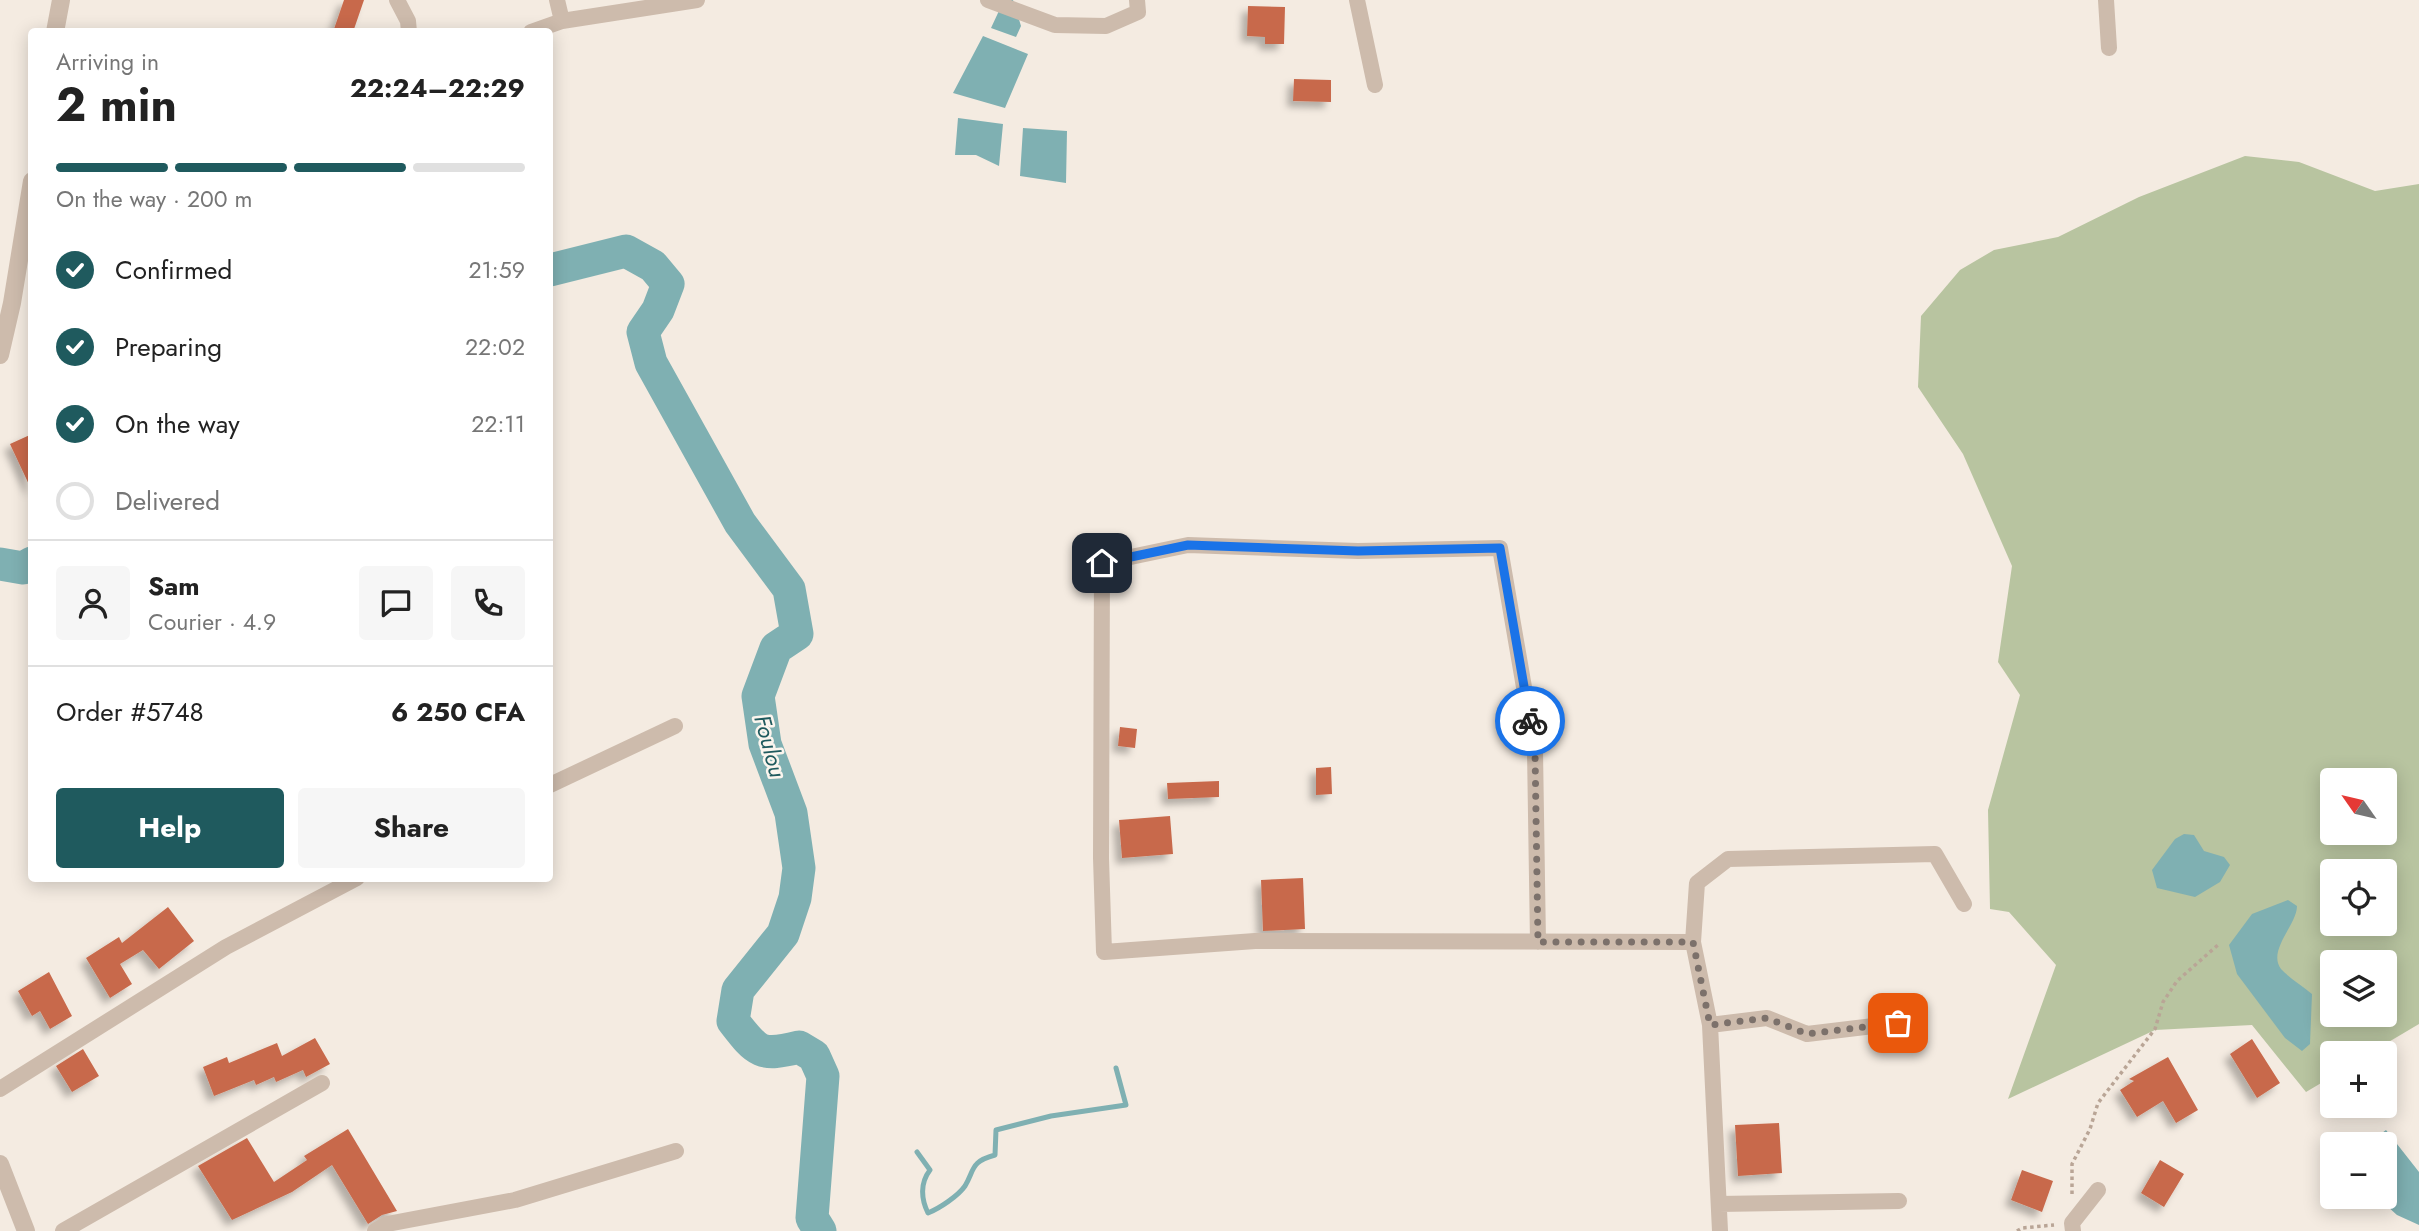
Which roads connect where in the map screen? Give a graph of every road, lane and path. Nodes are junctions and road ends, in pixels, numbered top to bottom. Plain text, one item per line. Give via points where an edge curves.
1 (61, 0) edge
2 (397, 0) edge
3 (557, 0) edge
4 (697, 0) edge
5 (988, 0) edge
6 (1137, 0) edge
7 (1357, 0) edge
8 (2106, 0) edge
9 (562, 21) junction
10 (56, 28) edge
11 (409, 28) edge
12 (542, 28) edge
13 (2109, 48) dead end
14 (1375, 85) dead end
15 (28, 214) edge
16 (0, 355) edge
17 (675, 726) dead end
18 (553, 784) edge
19 (349, 882) edge
20 (1964, 904) dead end
21 (1538, 942) junction
22 (1693, 942) junction
23 (2219, 944) dead end
24 (1898, 1023) dead end
25 (1710, 1025) junction
26 (322, 1083) dead end
27 (0, 1089) edge
28 (676, 1151) dead end
29 (0, 1164) edge
30 (2098, 1190) dead end
31 (1899, 1200) dead end
32 (1719, 1204) junction
33 (2072, 1227) edge
34 (26, 1231) edge
35 (63, 1231) edge
36 (375, 1231) edge
37 (1720, 1231) edge
38 (2017, 1231) edge

1 - 10 street
2 - 11 street
3 - 9 street
4 - 9 street
5 - 6 street via 1055,25 1106,26 1138,12
7 - 14 street
8 - 13 street
9 - 12 street
15 - 16 street
17 - 18 street
19 - 27 street via 226,947
20 - 22 street via 1936,854 1728,859 1698,883
21 - 21 street via 1255,941 1104,952 1102,563 1188,545 1358,551 1500,548 1535,751
21 - 22 street
22 - 25 street
23 - 33 path via 2177,981 2163,1002 2155,1030 2098,1103 2072,1164
24 - 25 street via 1807,1034 1767,1018
25 - 32 street
26 - 35 street
28 - 36 street via 515,1200 387,1224
29 - 34 street
30 - 33 street
31 - 32 street
32 - 37 street
33 - 38 path

